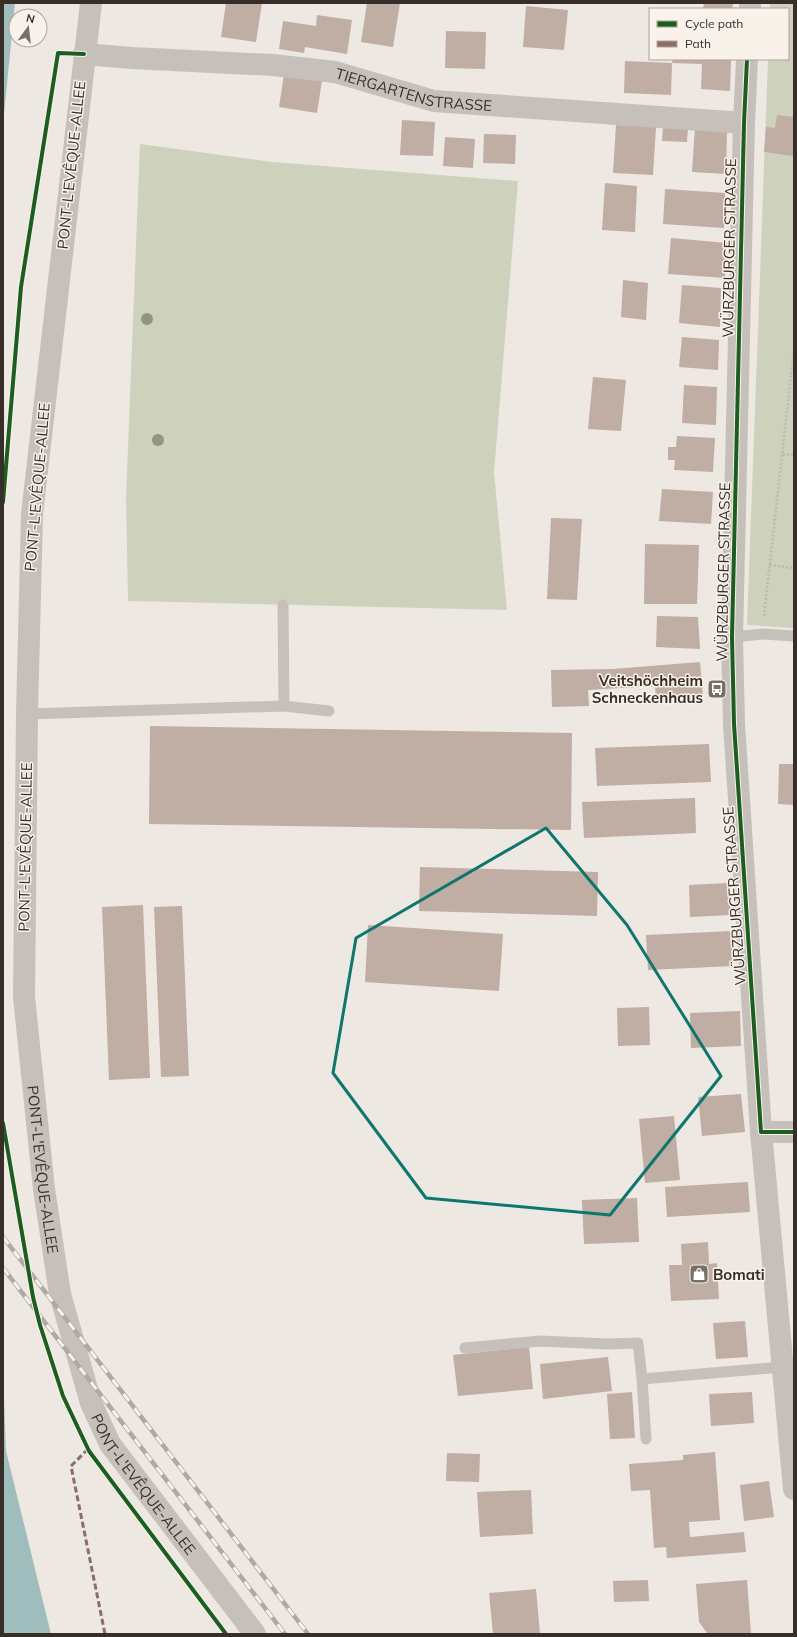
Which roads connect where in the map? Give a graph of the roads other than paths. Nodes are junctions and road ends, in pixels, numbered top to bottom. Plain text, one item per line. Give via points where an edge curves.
1 (91, 3) edge
2 (84, 54) junction
3 (747, 60) edge
4 (744, 123) junction
5 (283, 605) dead end
6 (794, 636) edge
7 (732, 637) junction
8 (284, 706) junction
9 (329, 711) dead end
10 (27, 714) junction
11 (762, 1132) junction
12 (794, 1132) edge
13 (465, 1348) dead end
14 (782, 1367) junction
15 (642, 1379) junction
16 (646, 1439) dead end
17 (794, 1489) edge
18 (255, 1634) edge

1 - 2 street, PONT-L'EVÊQUE-ALLEE
2 - 4 street, TIERGARTENSTRASSE via 273,65 335,72 434,101
2 - 10 street, PONT-L'EVÊQUE-ALLEE via 32,514
3 - 4 street, WÜRZBURGER STRASSE
4 - 7 street, WÜRZBURGER STRASSE
5 - 8 lane
6 - 7 lane via 762,634
7 - 11 street, WÜRZBURGER STRASSE via 734,724
8 - 9 lane
8 - 10 lane
10 - 18 street, PONT-L'EVÊQUE-ALLEE via 24,997 44,1189 60,1294 91,1403 110,1444
11 - 12 street
11 - 14 street, WÜRZBURGER STRASSE
13 - 15 lane via 540,1341 638,1343
14 - 15 lane
14 - 17 street, WÜRZBURGER STRASSE
15 - 16 lane

